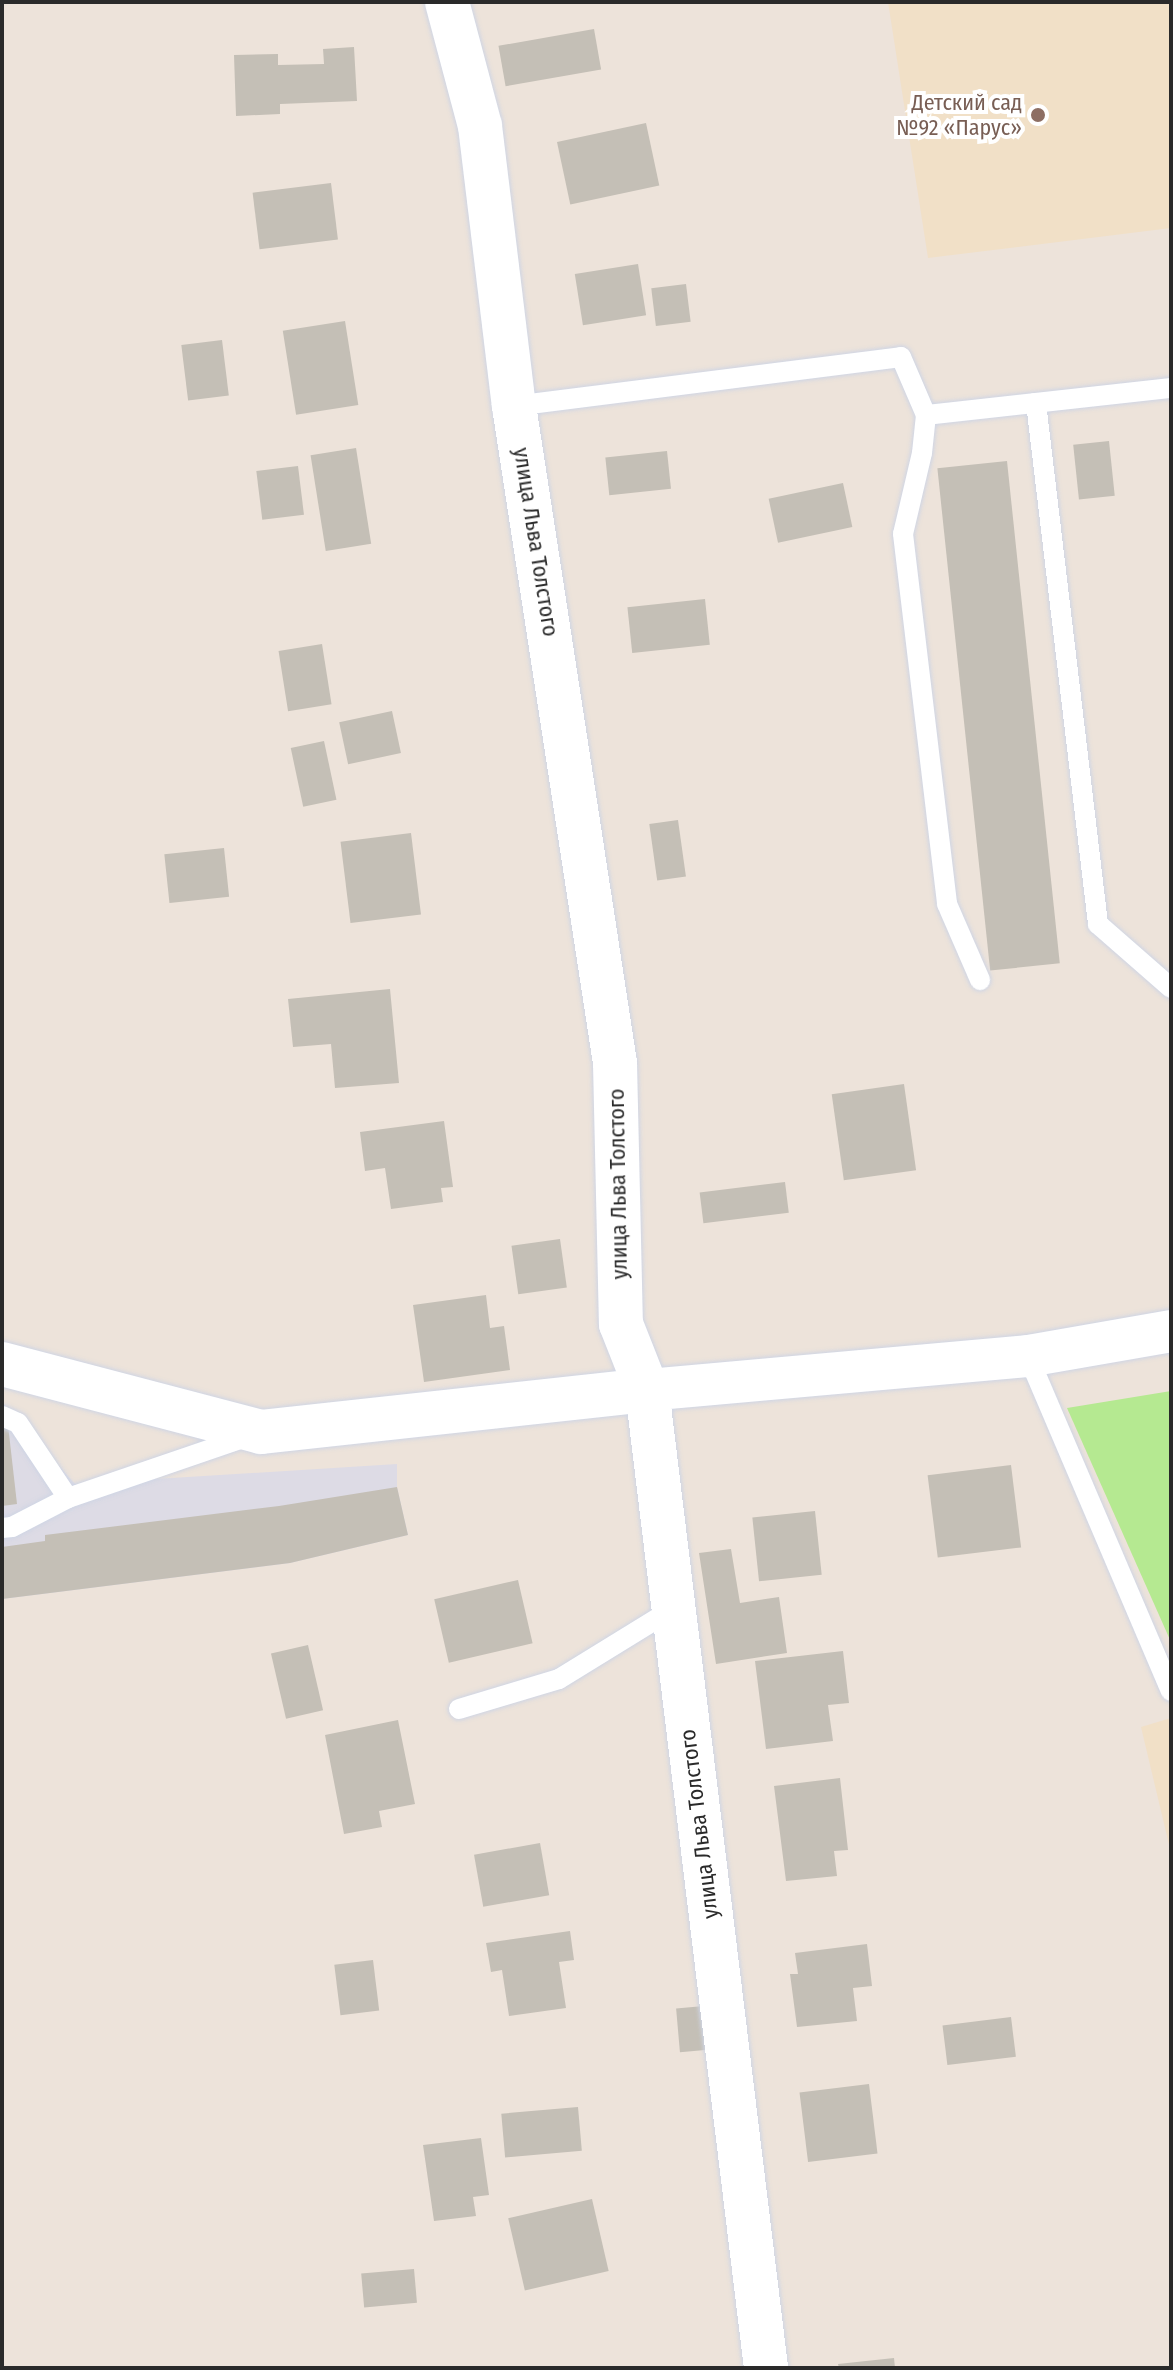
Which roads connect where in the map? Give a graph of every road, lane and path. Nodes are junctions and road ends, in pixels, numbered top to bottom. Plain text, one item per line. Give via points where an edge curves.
1 (447, 2) edge
2 (1171, 388) edge
3 (1036, 403) junction
4 (514, 406) junction
5 (926, 415) junction
6 (980, 980) dead end
7 (1171, 988) edge
8 (1171, 1331) edge
9 (1028, 1356) junction
10 (3, 1365) edge
11 (647, 1390) junction
12 (2, 1416) edge
13 (261, 1432) junction
14 (68, 1498) junction
15 (2, 1528) edge
16 (673, 1609) junction
17 (1171, 1691) edge
18 (459, 1709) dead end
19 (766, 2368) edge

1 - 4 street, улица Льва Толстого via 480,126
2 - 3 lane
3 - 5 lane
3 - 7 lane via 1098,924
4 - 5 lane via 901,357
4 - 11 street, улица Льва Толстого via 615,1063 621,1324
5 - 6 lane via 903,534 947,904
8 - 9 street
9 - 11 street
9 - 17 lane
10 - 13 street
11 - 13 street
11 - 16 street, улица Льва Толстого
12 - 14 lane via 18,1423
13 - 14 lane
14 - 15 lane
16 - 18 lane via 559,1679
16 - 19 street, улица Льва Толстого

